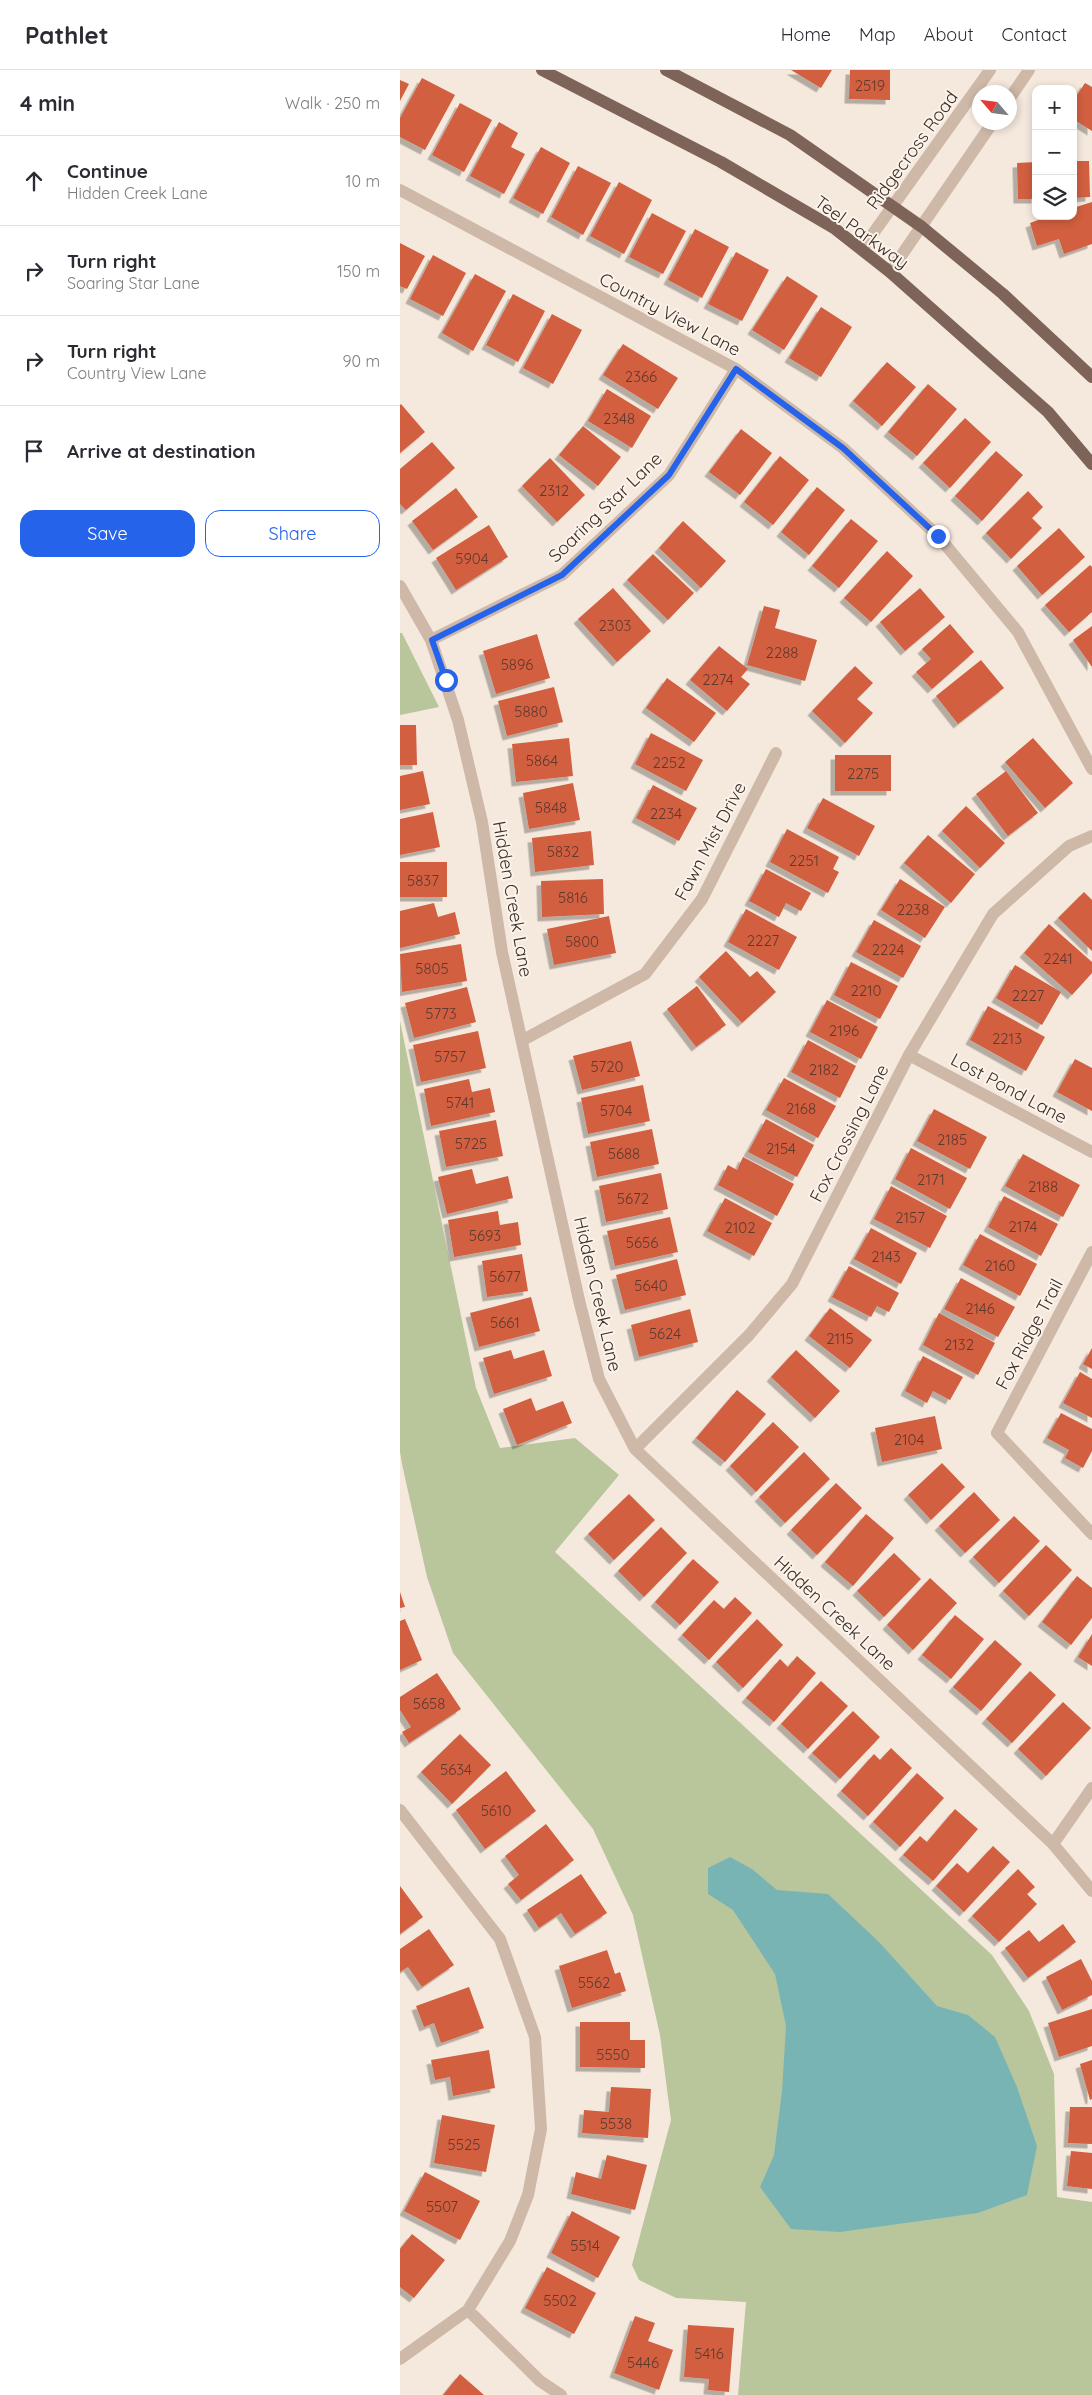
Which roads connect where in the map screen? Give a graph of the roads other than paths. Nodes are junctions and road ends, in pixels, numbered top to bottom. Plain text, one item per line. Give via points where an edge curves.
1 (542, 70) edge
2 (666, 70) edge
3 (990, 70) edge
4 (1029, 70) edge
5 (1017, 88) edge
6 (988, 130) edge
7 (400, 190) edge
8 (893, 206) junction
9 (922, 227) junction
10 (862, 249) junction
11 (890, 272) junction
12 (736, 369) junction
13 (1092, 377) edge
14 (1092, 464) edge
15 (400, 586) edge
16 (432, 640) junction
17 (776, 753) dead end
18 (1092, 769) edge
19 (1092, 836) edge
20 (523, 1040) junction
21 (909, 1055) junction
22 (1092, 1152) edge
23 (1092, 1252) edge
24 (635, 1449) junction
25 (1092, 1534) edge
26 (1092, 1788) edge
27 (400, 1810) edge
28 (1052, 1844) junction
29 (1092, 1891) edge
30 (468, 2310) junction
31 (400, 2359) edge
32 (561, 2395) edge

1 - 10 main road, Teel Parkway via 721,162 834,228
2 - 8 main road via 790,135
3 - 8 street, Ridgecross Road
4 - 5 street
6 - 9 street
7 - 12 street, Country View Lane
8 - 9 main road
8 - 10 street, Ridgecross Road
9 - 11 street
9 - 13 main road via 1003,294
10 - 11 main road, Teel Parkway
11 - 14 main road, Teel Parkway via 1048,412
12 - 16 street, Soaring Star Lane via 669,475 562,575
12 - 18 street, Country View Lane via 843,448 938,536 1018,632
15 - 16 street, Hidden Creek Lane
16 - 20 street, Hidden Creek Lane via 458,720 480,812 502,952
17 - 20 street, Fawn Mist Drive via 702,899 645,974
19 - 21 street, Fox Crossing Lane via 1069,846 993,914
20 - 24 street, Hidden Creek Lane via 599,1379
21 - 22 street, Lost Pond Lane
21 - 24 street, Fox Crossing Lane via 792,1284 749,1335
23 - 25 street, Fox Ridge Trail via 997,1433
24 - 28 street, Hidden Creek Lane
26 - 28 street
27 - 30 street via 500,1939 535,2038 541,2130 528,2195 510,2242
28 - 29 street, Hidden Creek Lane
30 - 31 street
30 - 32 street via 540,2381

